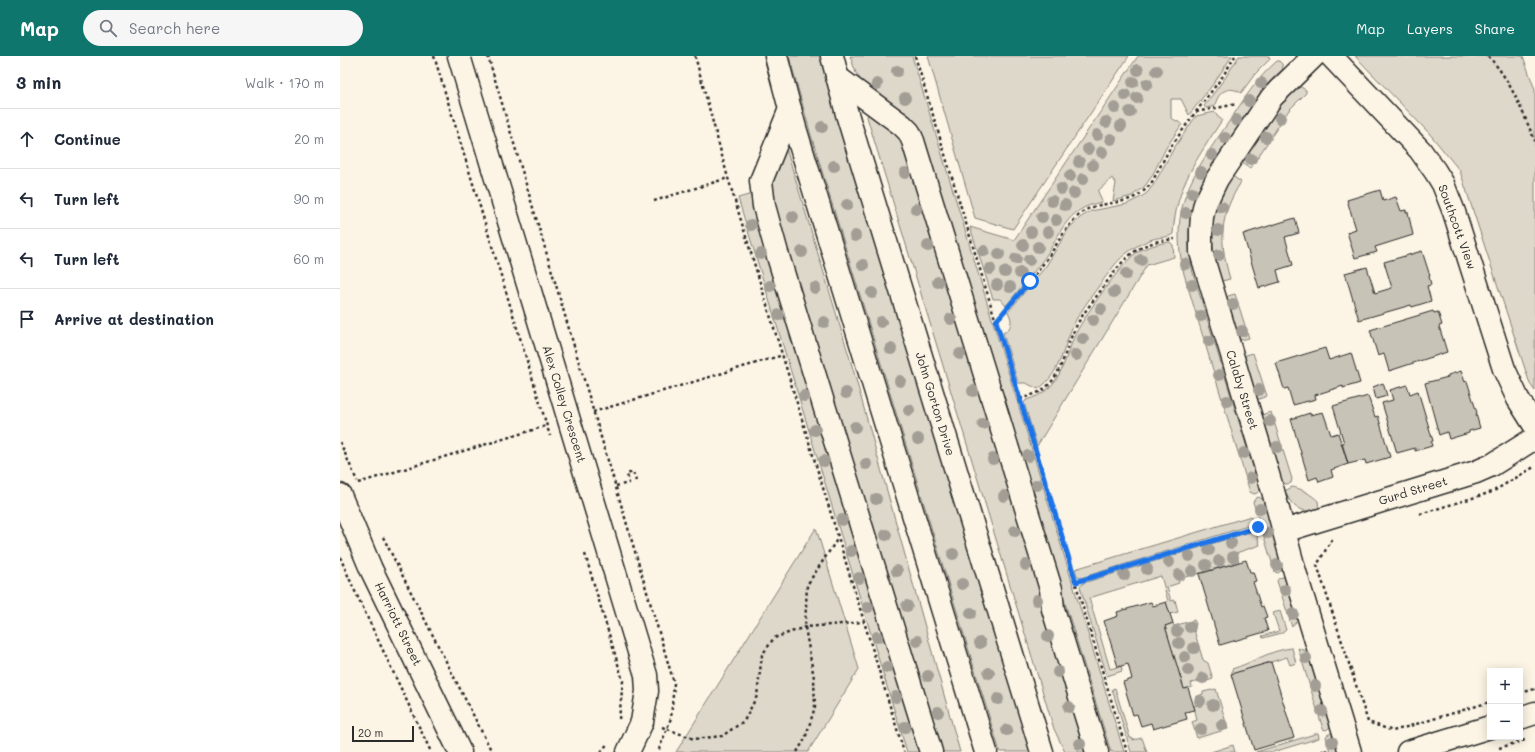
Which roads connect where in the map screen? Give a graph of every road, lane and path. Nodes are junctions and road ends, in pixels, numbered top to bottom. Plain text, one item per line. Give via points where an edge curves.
1 (434, 56) edge
2 (459, 56) edge
3 (488, 56) edge
4 (695, 56) edge
5 (776, 56) edge
6 (832, 56) edge
7 (915, 56) edge
8 (1235, 56) edge
9 (1314, 56) edge
10 (1331, 56) edge
11 (1488, 56) edge
12 (837, 77) junction
13 (1237, 104) dead end
14 (790, 109) junction
15 (1195, 113) junction
16 (1535, 141) edge
17 (728, 178) junction
18 (654, 201) dead end
19 (1175, 239) dead end
20 (996, 321) junction
21 (1020, 399) junction
22 (1535, 426) edge
23 (550, 437) dead end
24 (1535, 438) edge
25 (340, 442) edge
26 (636, 481) dead end
27 (616, 486) junction
28 (350, 492) edge
29 (1258, 527) dead end
30 (1284, 531) junction
31 (381, 534) dead end
32 (838, 538) junction
33 (1332, 540) dead end
34 (584, 552) dead end
35 (340, 557) edge
36 (1076, 582) junction
37 (864, 622) junction
38 (805, 627) junction
39 (1487, 703) edge
40 (1535, 713) edge
41 (619, 717) junction
42 (1523, 717) edge
43 (642, 722) junction
44 (618, 723) dead end
45 (667, 728) junction
46 (1487, 728) edge
47 (1528, 739) dead end
48 (609, 741) dead end
49 (1326, 749) dead end
50 (1492, 750) dead end
51 (431, 752) edge
52 (460, 752) edge
53 (492, 752) edge
54 (601, 752) edge
55 (628, 752) edge
56 (658, 752) edge
57 (797, 752) edge
58 (904, 752) edge
59 (931, 752) edge
60 (986, 752) edge
61 (1042, 752) edge
62 (1097, 752) edge
63 (1127, 752) edge
64 (1321, 752) edge
65 (1350, 752) edge
66 (1408, 752) edge

1 - 23 path
2 - 43 street, Alex Colley Crescent via 646,675 647,691
3 - 27 path
4 - 17 path
5 - 14 street
6 - 12 street, John Gorton Drive
7 - 20 path
8 - 15 path
9 - 30 street, Calaby Street via 1272,96 1217,179 1205,204 1201,230 1203,263
10 - 22 street, Southcott View via 1420,150 1443,184 1502,364 1514,391
11 - 16 path via 1519,102
12 - 61 street, John Gorton Drive
12 - 62 street via 902,125 913,141 1048,582 1053,609
13 - 15 path
14 - 59 street via 761,181 764,206
14 - 60 street
15 - 20 path via 1170,148 1147,188 1133,198 1091,208 1078,215 1064,229 1043,265
17 - 18 path
17 - 32 path
19 - 21 path via 1149,243 1127,257 1082,316 1060,367 1050,383 1040,392
20 - 21 path
21 - 36 path
24 - 30 street, Gurd Street via 1476,472
25 - 28 path
26 - 27 path via 633,472 626,474 629,483
27 - 45 path via 674,684 671,718
28 - 52 street, Harriott Street via 371,569
29 - 36 path
30 - 65 street, Calaby Street
31 - 53 path
32 - 37 path
32 - 38 path via 807,585
33 - 39 path via 1317,565 1368,722 1393,731
34 - 41 path via 624,681
35 - 51 path
36 - 63 path
37 - 38 path
37 - 58 path
38 - 45 path via 774,638 762,655 757,696 744,721 722,736 694,739
38 - 57 path via 814,678 815,707 806,739
40 - 42 street
41 - 43 path
41 - 44 path
43 - 45 path
43 - 55 street, Alex Colley Crescent
45 - 56 path
46 - 66 street
47 - 50 path
48 - 54 path
49 - 64 path

